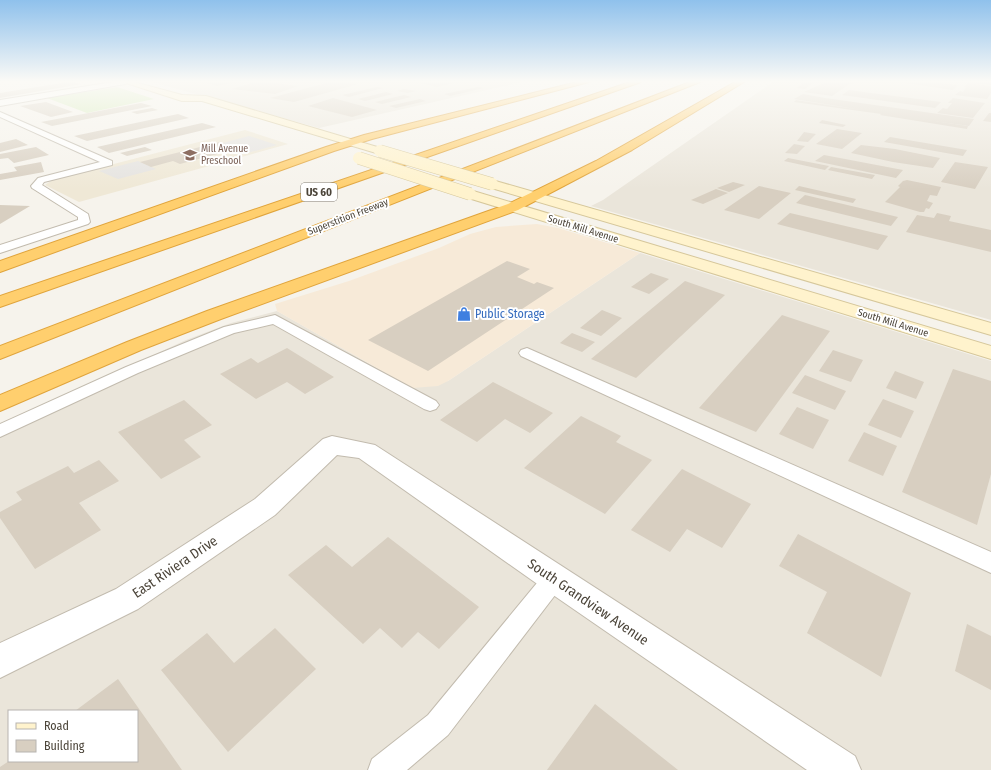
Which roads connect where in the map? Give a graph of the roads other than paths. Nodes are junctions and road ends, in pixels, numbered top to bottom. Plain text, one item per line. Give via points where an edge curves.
1 (9, 118) edge
2 (271, 118) edge
3 (445, 118) edge
4 (533, 118) edge
5 (604, 118) edge
6 (680, 118) edge
7 (352, 142) junction
8 (316, 144) dead end
9 (330, 149) junction
10 (536, 197) junction
11 (513, 207) junction
12 (0, 249) edge
13 (0, 267) edge
14 (0, 302) edge
15 (991, 329) edge
16 (0, 353) edge
17 (527, 353) dead end
18 (991, 353) edge
19 (0, 404) edge
20 (430, 404) dead end
21 (0, 431) edge
22 (332, 444) joint
23 (991, 563) edge
24 (554, 579) junction
25 (0, 661) edge
26 (383, 770) edge
27 (842, 770) edge

1 - 12 lane via 109,163 41,180 36,186 84,216 84,222
2 - 7 main road, South Mill Avenue
3 - 7 highway
4 - 14 highway, US 60
5 - 16 highway, Superstition Freeway
6 - 10 highway via 635,145
7 - 9 highway
7 - 10 main road, South Mill Avenue, bridge
8 - 9 main road, South Mill Avenue
9 - 11 main road, South Mill Avenue, bridge
9 - 13 highway
10 - 11 highway
10 - 15 main road, South Mill Avenue
11 - 18 main road, South Mill Avenue
11 - 19 highway via 134,346
17 - 23 lane
20 - 21 lane via 275,319 229,330 132,370
22 - 24 street, South Grandview Avenue via 366,451
22 - 25 street, East Riviera Drive via 265,507 134,595
24 - 26 lane via 438,725
24 - 27 street, South Grandview Avenue

